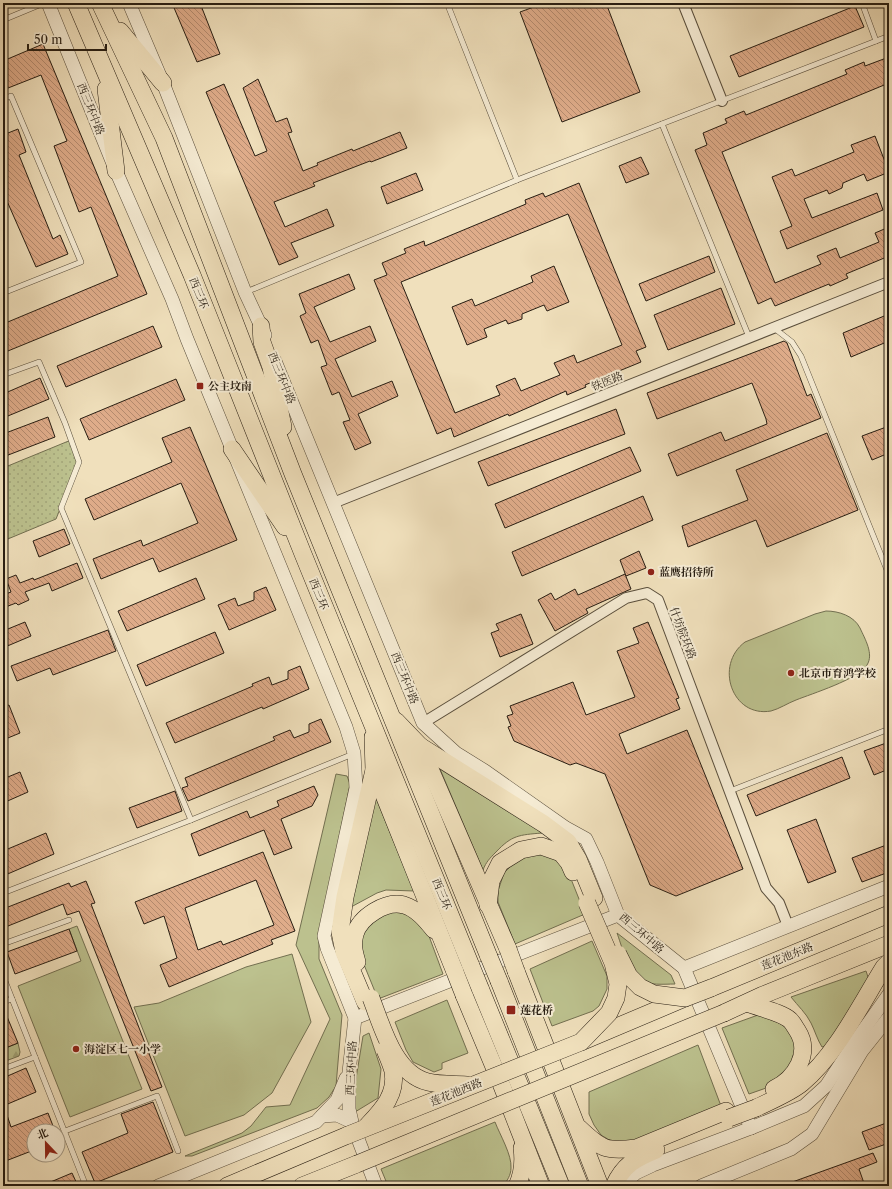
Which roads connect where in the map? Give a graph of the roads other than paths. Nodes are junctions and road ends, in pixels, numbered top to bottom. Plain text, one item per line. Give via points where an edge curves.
1 (44, 3) edge
2 (48, 3) edge
3 (129, 3) edge
4 (447, 3) edge
5 (682, 3) edge
6 (862, 3) edge
7 (101, 6) edge
8 (78, 8) edge
9 (3, 20) edge
10 (889, 36) edge
11 (876, 41) junction
12 (103, 69) junction
13 (163, 83) junction
14 (3, 99) edge
15 (722, 101) junction
16 (662, 124) junction
17 (116, 171) junction
18 (517, 180) junction
19 (889, 282) edge
20 (245, 292) junction
21 (3, 293) edge
22 (261, 326) junction
23 (774, 328) junction
24 (749, 337) junction
25 (3, 375) edge
26 (232, 449) junction
27 (293, 474) junction
28 (333, 503) junction
29 (303, 554) junction
30 (889, 575) edge
31 (389, 713) junction
32 (423, 723) junction
33 (372, 724) junction
34 (889, 729) edge
35 (420, 746) junction
36 (354, 753) junction
37 (374, 770) junction
38 (730, 791) junction
39 (192, 820) junction
40 (889, 886) edge
41 (3, 893) edge
42 (591, 900) junction
43 (488, 905) junction
44 (888, 914) edge
45 (618, 915) junction
46 (69, 920) dead end
47 (788, 926) junction
48 (443, 941) junction
49 (3, 944) edge
50 (889, 944) edge
51 (889, 962) edge
52 (684, 968) junction
53 (3, 976) edge
54 (889, 994) edge
55 (685, 998) junction
56 (12, 999) junction
57 (368, 1000) junction
58 (3, 1002) edge
59 (747, 1003) junction
60 (889, 1017) edge
61 (355, 1018) junction
62 (581, 1042) junction
63 (859, 1047) junction
64 (35, 1057) junction
65 (3, 1069) edge
66 (349, 1072) junction
67 (473, 1085) junction
68 (754, 1104) junction
69 (728, 1115) junction
70 (322, 1116) junction
71 (62, 1123) edge
72 (577, 1125) junction
73 (751, 1128) junction
74 (355, 1129) junction
75 (66, 1131) edge
76 (520, 1132) junction
77 (66, 1134) edge
78 (178, 1151) dead end
79 (86, 1186) edge
80 (158, 1186) edge
81 (227, 1186) edge
82 (302, 1186) edge
83 (376, 1186) edge
84 (517, 1186) edge
85 (541, 1186) edge
86 (561, 1186) edge
87 (580, 1186) edge
88 (600, 1186) edge
89 (614, 1186) edge
90 (626, 1186) edge
91 (701, 1186) edge

1 - 9 lane
2 - 17 street, 西三环中路
3 - 13 street, 西三环中路
4 - 18 lane
5 - 15 street
6 - 11 lane
7 - 13 highway
7 - 27 highway, 西三环 via 164,138
8 - 12 highway, 西三环
10 - 11 lane
11 - 15 lane
12 - 17 highway
12 - 29 highway, 西三环 via 192,275
13 - 20 street, 西三环中路
14 - 21 lane via 11,96 81,262
15 - 16 lane
16 - 18 lane
16 - 24 lane
17 - 26 street, 西三环中路 via 172,298
18 - 20 lane
19 - 23 street, 铁医路
20 - 22 street, 西三环中路
22 - 27 highway via 262,342 271,367
22 - 28 street, 西三环中路
23 - 24 street, 铁医路
23 - 30 lane via 792,342 801,356
24 - 28 street, 铁医路
25 - 39 lane via 39,362 65,423 79,462 61,508
26 - 29 highway
26 - 36 street, 西三环中路 via 346,727
27 - 31 highway, 西三环
28 - 32 street, 西三环中路
29 - 33 highway, 西三环
31 - 35 highway
31 - 87 highway, 西三环, bridge
32 - 38 street, 什坊院环路 via 626,598 647,593 658,600
32 - 45 street, 西三环中路 via 456,753 586,839
33 - 37 highway
33 - 86 highway, 西三环, bridge
34 - 38 lane
35 - 42 highway via 544,824 568,842 578,859
35 - 43 highway
36 - 39 lane
36 - 61 street, 西三环中路 via 356,788 324,936
37 - 48 highway
37 - 57 highway via 345,897 340,932 344,952
38 - 47 street, 什坊院环路 via 766,888 779,903
39 - 41 lane
40 - 47 street
42 - 43 highway via 561,853 541,846 520,850 500,863 491,881
42 - 55 highway, bridge via 629,976 640,987 654,994
42 - 62 highway, bridge via 618,984 616,998 609,1013
43 - 72 highway, bridge via 508,949
44 - 55 highway, 莲花池东路, bridge
45 - 52 street, 西三环中路
45 - 61 street
46 - 49 lane
47 - 52 street
48 - 57 highway via 424,916 404,905 392,904 366,918 355,933 353,948
48 - 76 highway, bridge
50 - 59 highway
51 - 68 highway via 884,966 838,1043 815,1071 801,1085
52 - 73 street, 西三环中路
53 - 56 lane
54 - 63 street
55 - 62 highway, 莲花池西路, bridge
56 - 58 lane
56 - 64 lane
57 - 67 highway, bridge via 395,1058 407,1070 428,1082
57 - 74 highway, bridge via 393,1071 392,1092 387,1104
59 - 68 highway via 780,1014 791,1021 800,1034 803,1047 801,1060 793,1074 782,1085
59 - 82 highway, bridge
60 - 63 street
61 - 66 street, 西三环中路
62 - 67 highway, 莲花池西路, bridge
63 - 73 street via 826,1086 804,1106
63 - 91 street via 812,1134 791,1149
64 - 65 lane
64 - 71 lane
66 - 70 street via 337,1100
66 - 74 street, 西三环中路 via 350,1109
67 - 74 highway, 莲花池西路, bridge
68 - 69 highway
69 - 72 highway via 624,1150 604,1148 593,1142
69 - 89 highway via 626,1166
70 - 74 street via 338,1115
70 - 80 street via 316,1122
72 - 88 highway
73 - 90 street via 653,1165 636,1173 628,1180
74 - 81 highway, 莲花池西路
74 - 83 street, 西三环中路
75 - 78 lane via 157,1096
76 - 84 highway via 524,1161
76 - 85 highway
77 - 79 lane

